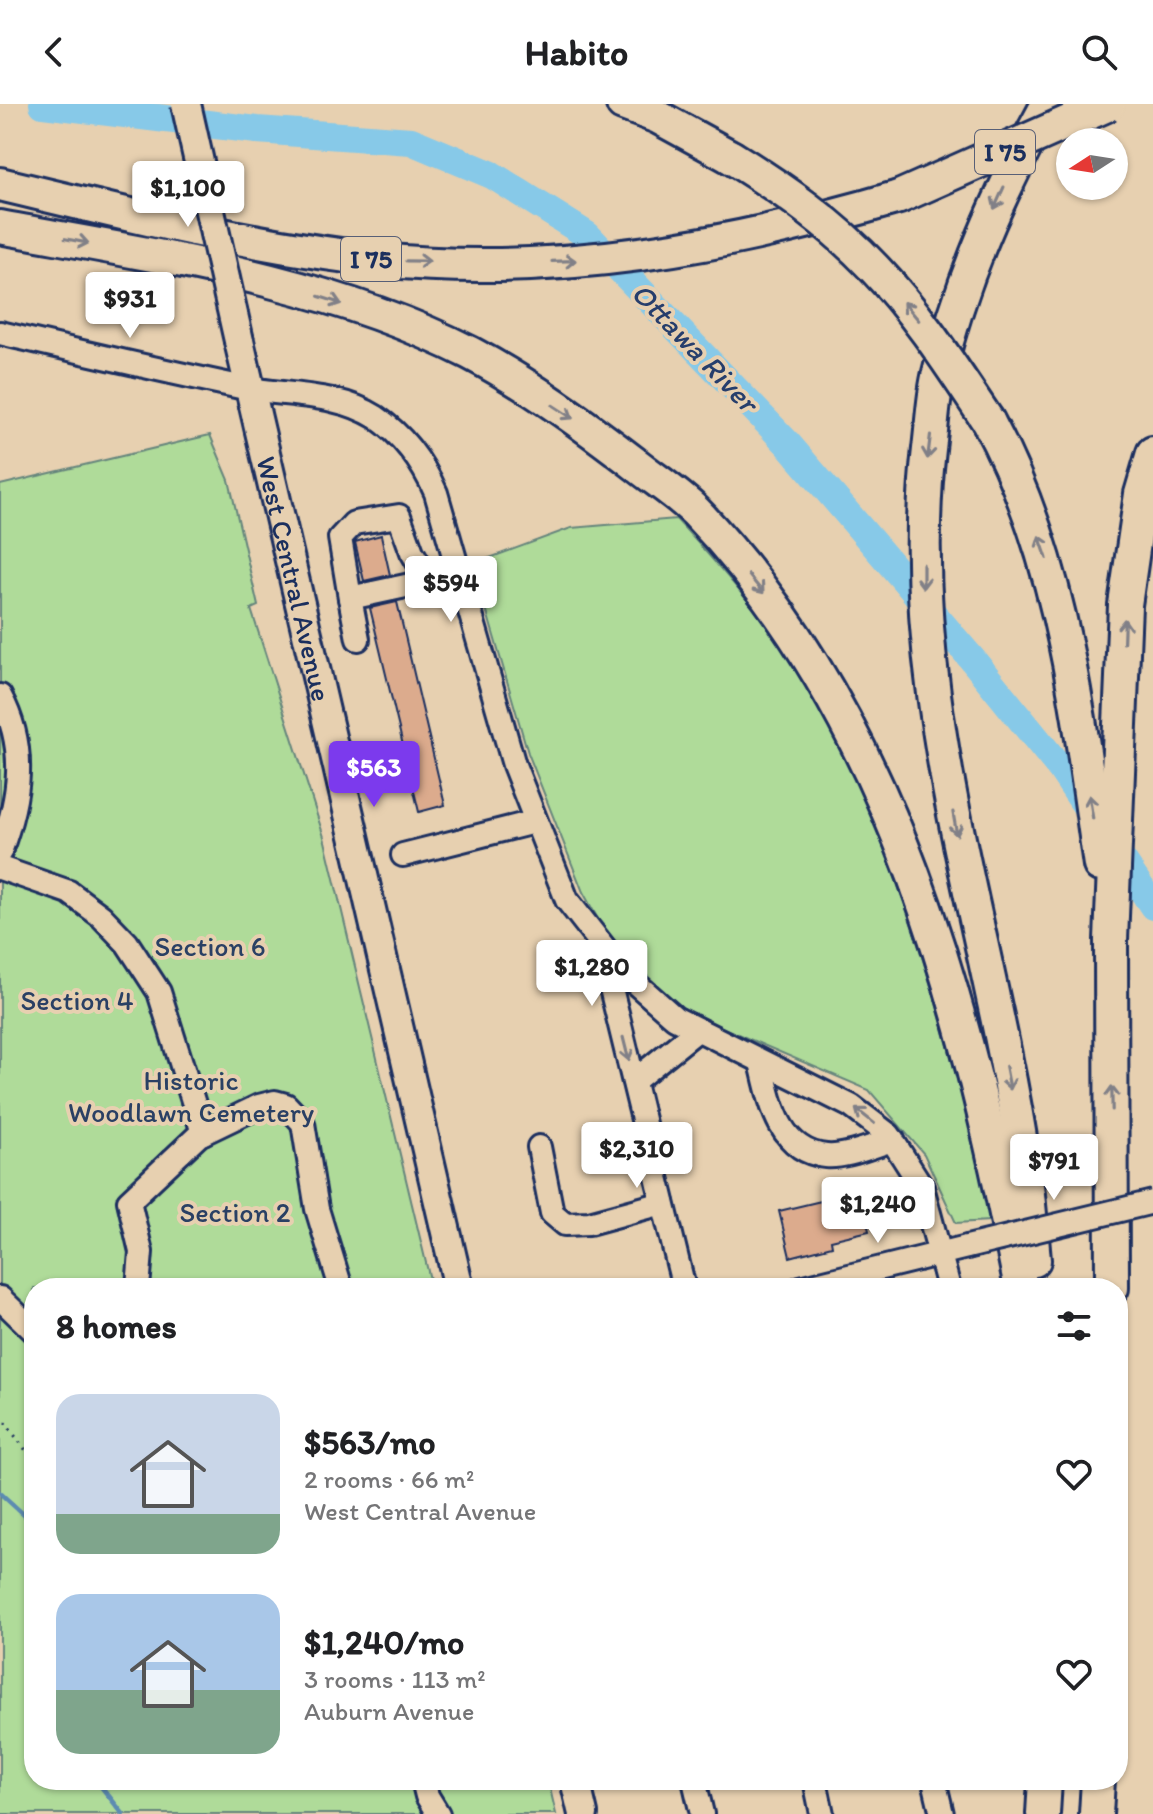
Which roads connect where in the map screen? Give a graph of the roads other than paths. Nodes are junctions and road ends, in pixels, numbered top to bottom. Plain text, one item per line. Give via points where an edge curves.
1 (186, 104) edge
2 (623, 104) edge
3 (1048, 104) edge
4 (1109, 104) edge
5 (0, 184) edge
6 (0, 227) edge
7 (0, 333) edge
8 (250, 389) junction
9 (1153, 453) edge
10 (461, 573) junction
11 (429, 581) junction
12 (350, 598) junction
13 (358, 639) dead end
14 (0, 696) edge
15 (534, 822) junction
16 (0, 852) edge
17 (403, 855) dead end
18 (0, 868) edge
19 (583, 923) junction
20 (1111, 952) junction
21 (696, 1031) junction
22 (761, 1062) junction
23 (634, 1081) junction
24 (203, 1133) junction
25 (893, 1140) junction
26 (539, 1147) dead end
27 (1153, 1202) edge
28 (663, 1203) junction
29 (940, 1254) junction
30 (139, 1278) edge
31 (338, 1278) edge
32 (457, 1278) edge
33 (682, 1278) edge
34 (841, 1278) edge
35 (946, 1278) edge
36 (1019, 1278) edge
37 (1036, 1278) edge
38 (1112, 1278) edge
39 (0, 1298) edge
40 (24, 1321) edge
41 (426, 1790) edge
42 (577, 1790) edge
43 (696, 1790) edge
44 (817, 1790) edge
45 (936, 1790) edge
46 (1044, 1790) edge
47 (1097, 1790) edge
48 (438, 1814) edge
49 (583, 1814) edge
50 (702, 1814) edge
51 (822, 1814) edge
52 (942, 1814) edge
53 (1043, 1814) edge
54 (1096, 1814) edge

1 - 8 main road, West Central Avenue, bridge
20 -> 2 highway, bridge via 1063,623 1026,499 988,421 924,327 875,268 794,196 658,117
3 -> 37 highway via 1003,189 959,297 937,381 923,498 923,608 942,747 1024,1164
5 -> 4 highway, I 75, bridge via 257,242 382,260 618,259 808,224 899,197
6 -> 36 highway via 168,258 389,319 470,353 528,389 694,509 812,660 903,848 973,1061
7 - 8 street
8 - 10 street via 333,400 370,414 400,437 430,480
8 - 32 main road, West Central Avenue
20 -> 9 highway via 1125,605 1141,494
10 - 11 street
10 - 15 street
11 - 12 street
11 - 12 street via 399,516 354,523 340,538
12 - 13 street
14 - 16 street via 16,734 20,765
15 - 17 street
15 - 19 street via 567,900
18 - 24 street via 69,892 127,943 159,992
19 - 21 street via 651,1000
19 -> 23 street via 609,980
38 -> 20 highway
21 - 22 street
21 - 23 street
25 -> 22 street via 851,1106
22 - 25 street via 774,1117 797,1145 827,1156
23 - 28 street
24 - 30 street via 129,1201 141,1252
24 - 31 street via 267,1103 286,1105 301,1117 324,1239
25 - 29 street via 922,1187
26 - 28 street via 552,1213 565,1224 589,1223
27 - 29 street, bridge
28 - 33 street
29 - 34 street
29 - 35 street
39 - 40 street
41 - 48 street
42 - 49 main road
43 - 50 street
44 - 51 street
45 - 52 street
46 - 53 highway
47 - 54 highway

